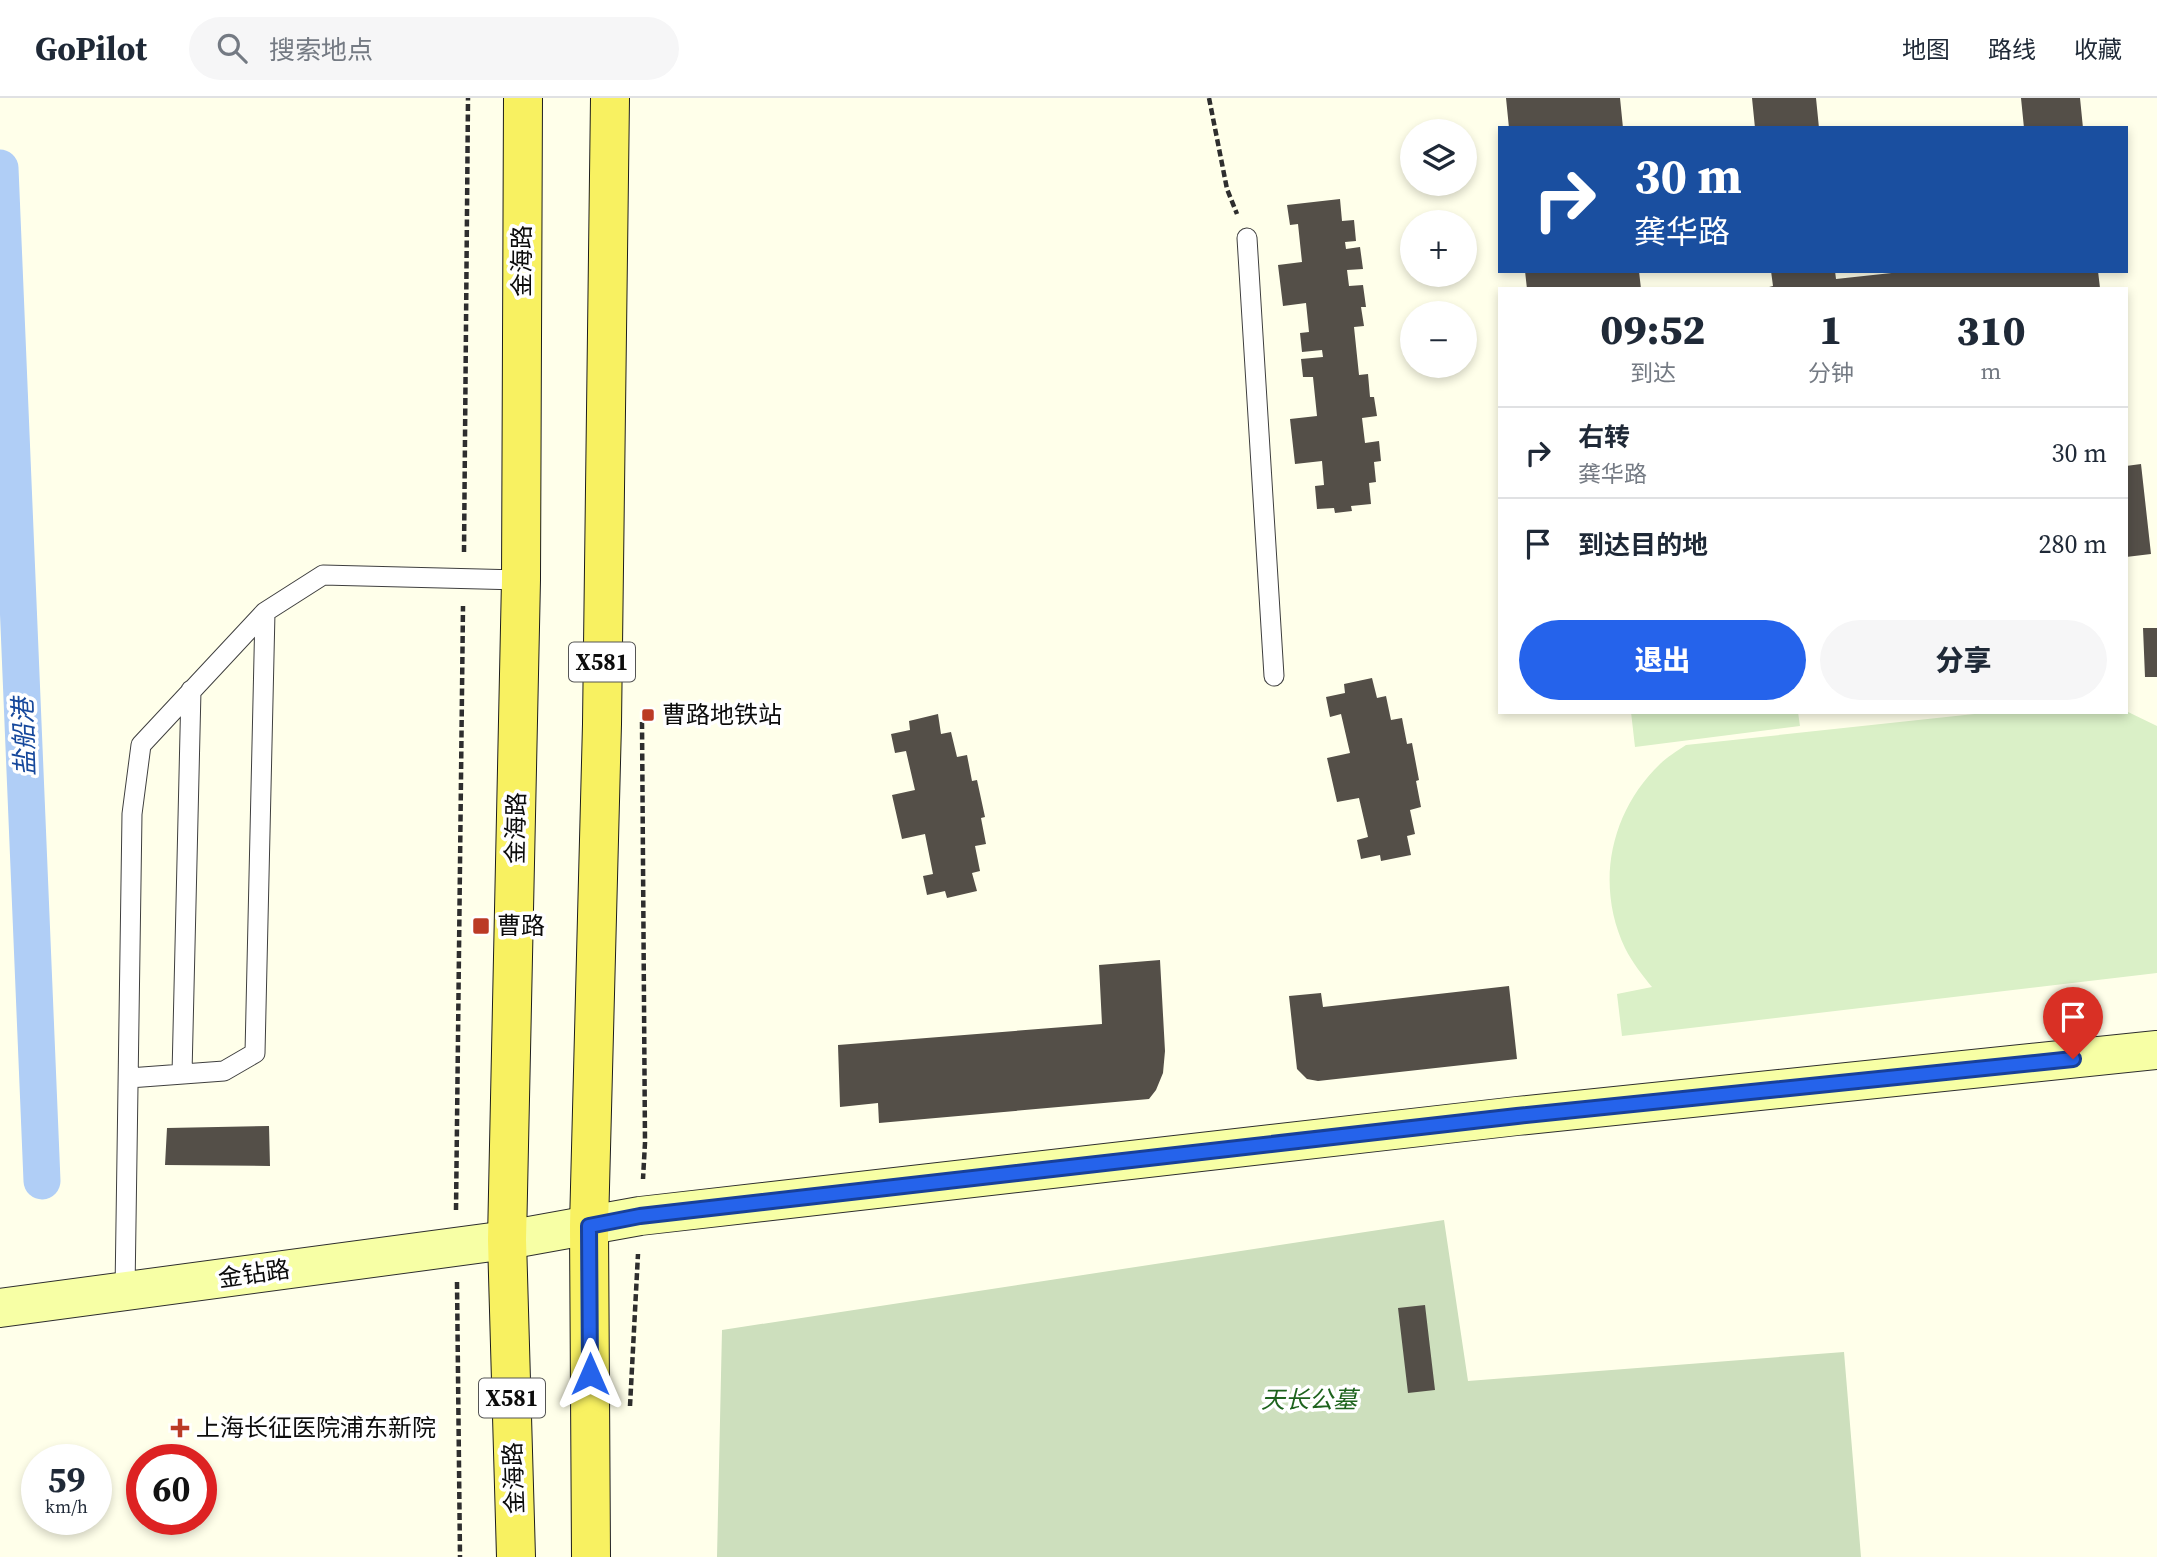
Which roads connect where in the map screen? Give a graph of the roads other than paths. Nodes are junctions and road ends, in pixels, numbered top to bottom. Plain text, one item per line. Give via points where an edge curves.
1 (523, 98) edge
2 (610, 98) edge
3 (1247, 238) road end
4 (521, 580) junction
5 (265, 612) junction
6 (1274, 676) dead end
7 (191, 691) junction
8 (2157, 1050) edge
9 (182, 1074) junction
10 (129, 1078) junction
11 (589, 1226) junction
12 (507, 1240) junction
13 (125, 1291) junction
14 (0, 1308) edge
15 (516, 1557) edge
16 (591, 1557) edge

1 - 4 main road, 金海路 / X581
2 - 11 main road, X581 via 602,724
3 - 6 lane
4 - 5 lane via 323,575
4 - 12 main road, 金海路 / X581
5 - 7 lane
5 - 9 lane via 255,1053 224,1071
7 - 9 lane
7 - 10 lane via 141,745 132,814
8 - 11 street, 金钻路 via 1517,1116 640,1216
9 - 10 lane
10 - 13 lane
11 - 12 street, 金钻路
11 - 16 main road, X581
12 - 13 street, 金钻路
12 - 15 main road, 金海路 / X581
13 - 14 street, 金钻路

